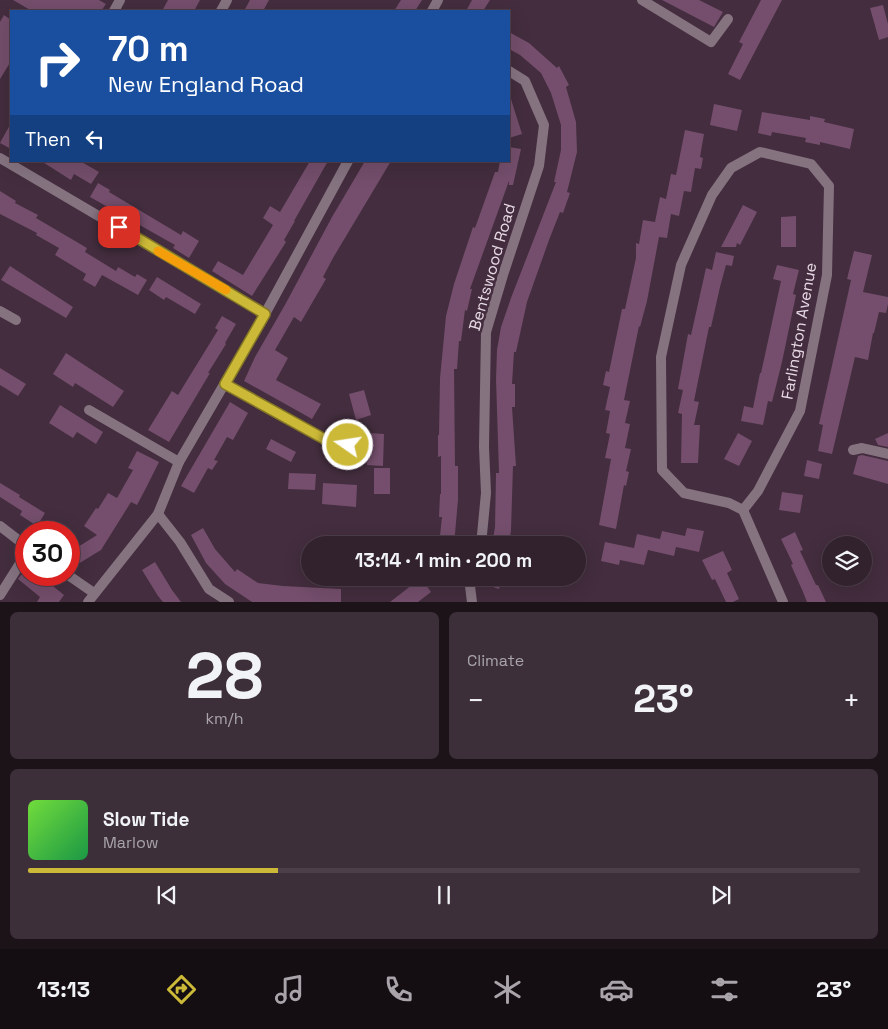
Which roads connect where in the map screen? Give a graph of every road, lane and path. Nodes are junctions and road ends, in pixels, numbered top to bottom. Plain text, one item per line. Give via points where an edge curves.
1 (642, 0) edge
2 (728, 19) dead end
3 (510, 72) edge
4 (347, 162) edge
5 (23, 165) edge
6 (0, 311) edge
7 (265, 314) junction
8 (16, 320) dead end
9 (225, 384) junction
10 (89, 410) dead end
11 (348, 445) dead end
12 (337, 446) junction
13 (853, 450) dead end
14 (888, 454) edge
15 (333, 458) dead end
16 (179, 462) junction
17 (743, 510) junction
18 (158, 514) junction
19 (0, 526) edge
20 (482, 536) edge
21 (15, 538) edge
22 (15, 571) edge
23 (80, 586) edge
24 (470, 586) edge
25 (0, 595) edge
26 (91, 597) edge
27 (4, 602) edge
28 (229, 602) edge
29 (472, 602) edge
30 (783, 602) edge

1 - 2 street via 711,42
3 - 20 street, Bentswood Road via 525,81 544,125 539,166 486,332 486,493
4 - 7 street
5 - 7 street
6 - 8 street
7 - 9 street
9 - 12 street
9 - 16 street
10 - 16 street
11 - 12 street
12 - 15 street
13 - 14 street via 862,448
16 - 18 street
17 - 17 street, Farlington Avenue via 729,503 684,493 662,470 661,357 681,265 712,195 731,168 760,152 811,164 829,186 827,275 800,411 758,491
17 - 30 street
18 - 26 street
18 - 28 street via 180,542 209,590
19 - 21 street
22 - 25 street
23 - 26 street
24 - 29 street
25 - 27 street

